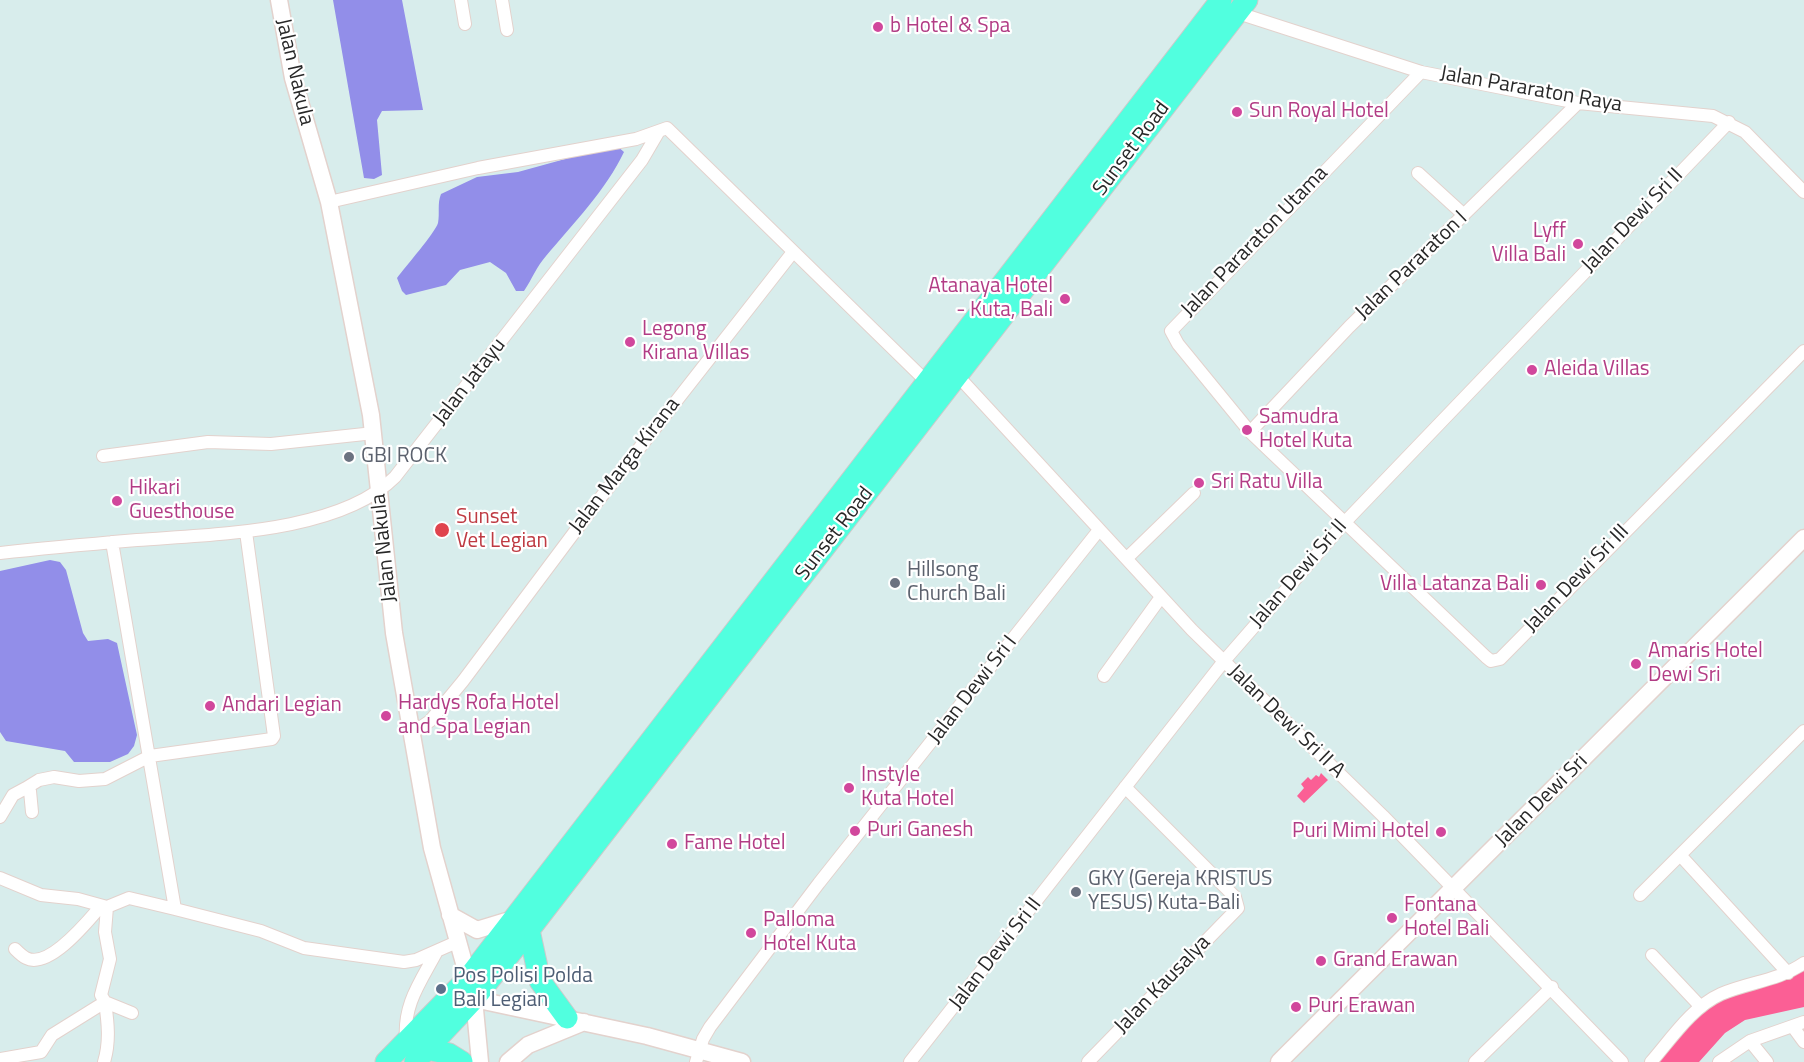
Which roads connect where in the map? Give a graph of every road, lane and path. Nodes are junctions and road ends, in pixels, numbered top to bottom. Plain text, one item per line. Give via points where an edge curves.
1 (279, 0) edge
2 (461, 0) edge
3 (502, 0) edge
4 (1235, 4) edge
5 (465, 24) dead end
6 (507, 30) dead end
7 (1421, 72) junction
8 (1578, 102) junction
9 (1728, 122) junction
10 (659, 131) junction
11 (1418, 173) dead end
12 (1804, 192) edge
13 (329, 202) junction
14 (1464, 215) junction
15 (793, 252) junction
16 (1804, 351) edge
17 (957, 375) junction
18 (928, 383) junction
19 (1250, 432) junction
20 (375, 433) junction
21 (103, 456) dead end
22 (380, 492) junction
23 (1194, 493) dead end
24 (1346, 521) junction
25 (1100, 530) junction
26 (246, 532) junction
27 (1804, 538) edge
28 (112, 542) junction
29 (0, 553) edge
30 (1127, 558) junction
31 (1161, 597) junction
32 (1224, 661) junction
33 (1104, 676) dead end
34 (1804, 730) edge
35 (412, 733) junction
36 (150, 756) junction
37 (1125, 787) junction
38 (26, 788) junction
39 (32, 812) dead end
40 (0, 817) edge
41 (1680, 855) junction
42 (0, 878) edge
43 (14, 883) junction
44 (0, 886) edge
45 (1454, 888) junction
46 (1640, 895) dead end
47 (104, 906) junction
48 (175, 909) junction
49 (450, 915) junction
50 (521, 925) junction
51 (459, 941) junction
52 (15, 949) dead end
53 (436, 951) junction
54 (1652, 955) dead end
55 (1804, 963) edge
56 (1788, 973) junction
57 (469, 977) junction
58 (1552, 987) junction
59 (474, 999) junction
60 (105, 1002) junction
61 (1701, 1007) junction
62 (132, 1013) dead end
63 (576, 1020) junction
64 (1799, 1024) edge
65 (406, 1041) junction
66 (1750, 1041) junction
67 (1804, 1042) edge
68 (422, 1056) edge
69 (697, 1057) edge
70 (0, 1059) edge
71 (104, 1062) edge
72 (386, 1062) edge
73 (462, 1062) edge
74 (480, 1062) edge
75 (508, 1062) edge
76 (742, 1062) edge
77 (910, 1062) edge
78 (1088, 1062) edge
79 (1279, 1062) edge
80 (1475, 1062) edge
81 (1622, 1062) edge
82 (1651, 1062) edge
83 (1719, 1062) edge
84 (1767, 1062) edge

1 - 13 main road, Jalan Nakula via 293,78
2 - 5 street
3 - 6 street
4 - 7 street, Jalan Pararaton Raya
4 - 17 highway, Sunset Road
4 - 18 highway, Sunset Road
7 - 8 street, Jalan Pararaton Raya
7 - 19 street, Jalan Pararaton Utama via 1171,331
8 - 9 street, Jalan Pararaton Raya via 1696,114
8 - 14 street, Jalan Pararaton I
9 - 12 street, Jalan Pararaton Raya via 1745,132
9 - 24 street, Jalan Dewi Sri II
10 - 13 street
10 - 15 street via 667,128
10 - 22 street, Jalan Jatayu via 635,169
11 - 14 street
13 - 20 main road, Jalan Nakula
14 - 19 street, Jalan Pararaton I via 1349,327
15 - 18 street
15 - 35 street, Jalan Marga Kirana via 573,532 463,681 430,721
16 - 24 street, Jalan Dewi Sri III via 1496,661 1486,657
17 - 25 street, Jalan Dewi Sri II A
17 - 50 highway, Sunset Road
18 - 50 highway, Sunset Road
19 - 24 street, Jalan Pararaton Utama
20 - 21 street via 271,444 208,442
20 - 22 main road, Jalan Nakula
22 - 26 street, Jalan Jatayu via 357,504 294,524
22 - 35 main road, Jalan Nakula via 388,586
23 - 30 street
24 - 32 street, Jalan Dewi Sri II
25 - 30 street, Jalan Dewi Sri II A
25 - 69 street, Jalan Dewi Sri I via 819,883 710,1027
26 - 28 street, Jalan Jatayu
26 - 36 street via 274,736
27 - 45 main road, Jalan Dewi Sri
28 - 29 street, Jalan Jatayu
28 - 36 street
30 - 31 street, Jalan Dewi Sri II A
31 - 32 street, Jalan Dewi Sri II A
31 - 33 street
32 - 37 street, Jalan Dewi Sri II
32 - 45 street, Jalan Dewi Sri II A
34 - 41 street
35 - 49 main road, Jalan Nakula via 432,848
36 - 38 street via 105,779 79,781 54,777
36 - 48 street
37 - 77 street, Jalan Dewi Sri II
37 - 78 street, Jalan Kausalya via 1235,897 1238,908
38 - 39 street via 30,791
38 - 40 street via 13,795
41 - 46 street
41 - 56 street
42 - 43 street
43 - 44 street
43 - 47 street via 41,895
45 - 58 street, Jalan Dewi Sri II A
45 - 79 main road, Jalan Dewi Sri
47 - 48 street via 129,898
47 - 52 street via 48,957 26,959
47 - 60 street via 110,959 101,989
48 - 53 street via 261,931 293,946 310,949 404,963
49 - 50 main road via 477,930
49 - 51 main road, Jalan Nakula
50 - 57 highway, Sunset Road
50 - 59 highway, Sunset Road
50 - 63 highway via 540,981
51 - 53 street
51 - 57 main road, Jalan Nakula
53 - 65 street via 407,1009
54 - 61 street
55 - 56 street
56 - 61 street via 1719,995
57 - 59 main road, Jalan Nakula
57 - 65 highway, Sunset Road
58 - 80 street
58 - 81 street, Jalan Dewi Sri II A
59 - 63 main road
59 - 68 highway, Sunset Road
59 - 74 main road, Jalan Nakula
60 - 62 street
60 - 70 street via 52,1035 41,1052
60 - 71 street via 108,1051
61 - 82 street
63 - 69 main road
63 - 75 main road via 528,1045
64 - 66 street
64 - 67 street
65 - 72 highway, Sunset Road
66 - 83 street
66 - 84 street
68 - 73 highway via 449,1054
69 - 76 main road

